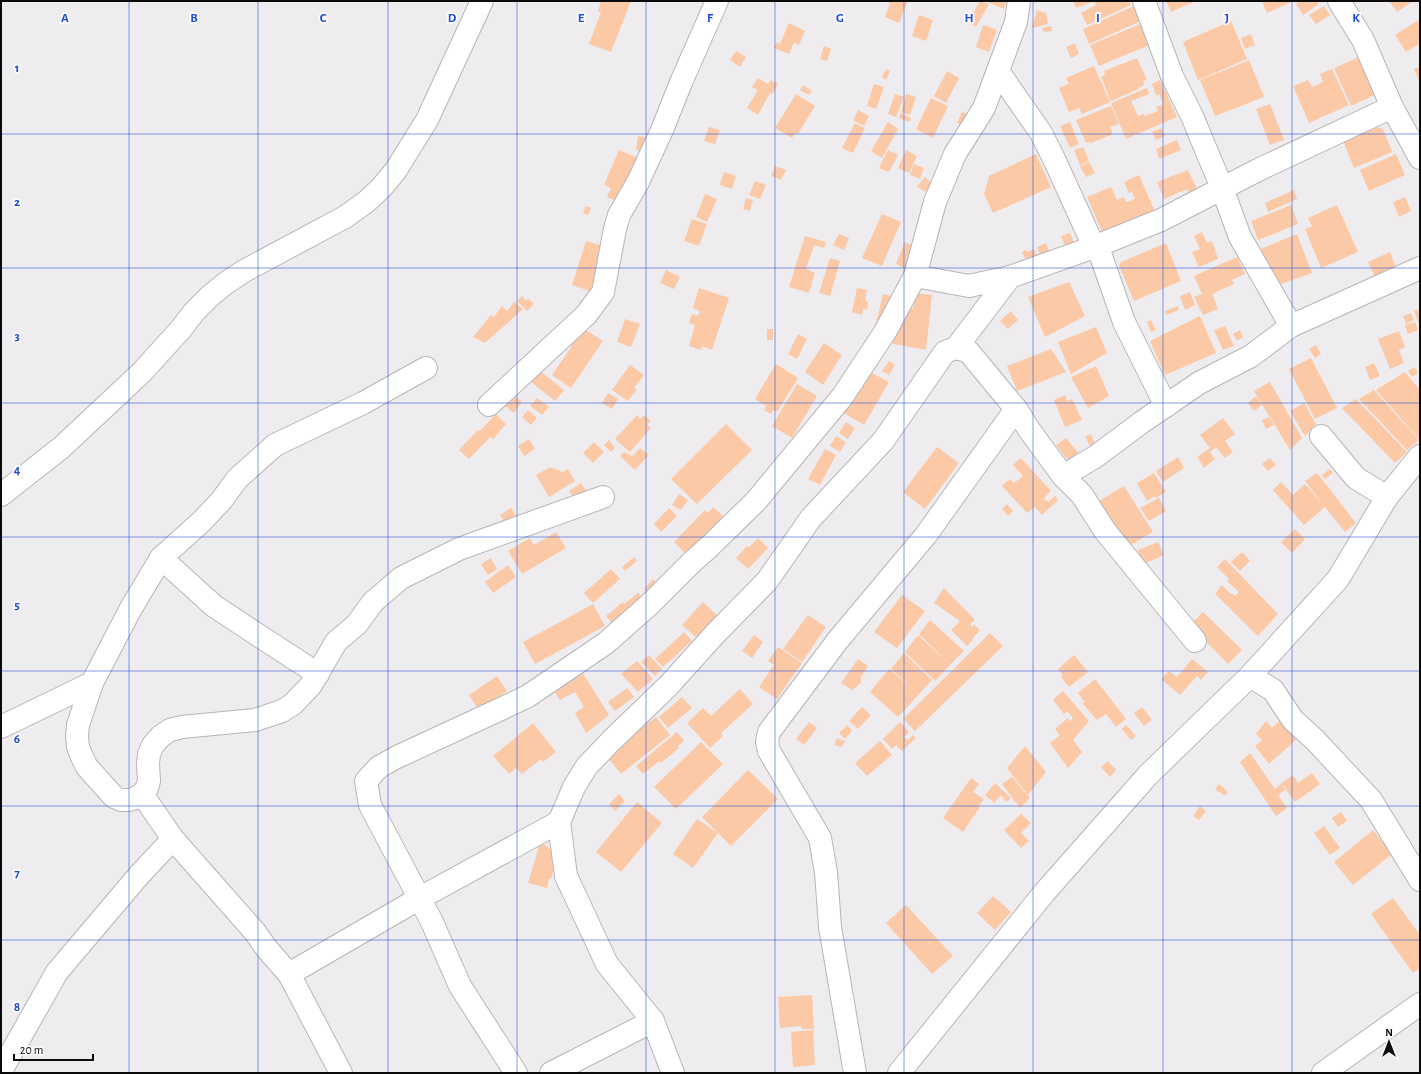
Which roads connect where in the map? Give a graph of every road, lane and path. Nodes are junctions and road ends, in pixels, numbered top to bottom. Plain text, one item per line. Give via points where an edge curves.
1 (482, 1) edge
2 (717, 1) edge
3 (1019, 1) edge
4 (1144, 1) edge
5 (1339, 1) edge
6 (998, 71) junction
7 (1392, 107) junction
8 (1420, 158) edge
9 (1222, 188) junction
10 (1094, 247) junction
11 (1420, 268) edge
12 (915, 276) junction
13 (1010, 277) junction
14 (1291, 326) junction
15 (956, 348) junction
16 (426, 368) dead end
17 (489, 405) dead end
18 (1166, 406) junction
19 (1016, 409) junction
20 (1321, 436) dead end
21 (1420, 456) edge
22 (1063, 476) junction
23 (1, 494) edge
24 (602, 497) dead end
25 (1386, 497) junction
26 (161, 558) junction
27 (1195, 641) dead end
28 (318, 674) junction
29 (1250, 676) junction
30 (92, 683) junction
31 (1, 727) edge
32 (142, 794) junction
33 (559, 822) junction
34 (173, 839) junction
35 (1420, 880) edge
36 (420, 898) junction
37 (289, 974) junction
38 (1420, 1004) edge
39 (653, 1021) junction
40 (1, 1072) edge
41 (341, 1073) edge
42 (516, 1073) edge
43 (551, 1073) edge
44 (673, 1073) edge
45 (855, 1073) edge
46 (899, 1073) edge
47 (1323, 1073) edge

1 - 23 street via 427,120 396,170 382,187 345,217 226,283 194,312 136,377 62,447
2 - 17 street via 656,143 619,215 603,292 586,315
3 - 6 street via 1016,22
4 - 9 street via 1172,76
5 - 7 street via 1363,40
6 - 10 street via 1041,133
6 - 12 street via 984,108 955,154 935,202
7 - 8 street
7 - 9 street
9 - 10 street via 1161,220
9 - 14 street via 1240,237
10 - 13 street
10 - 18 street via 1101,256 1124,322
11 - 14 street
12 - 13 street via 969,286
12 - 36 street via 885,332 842,397 756,501 650,604 606,643 528,696 397,757 379,767 366,781 370,806
13 - 15 street
14 - 18 street via 1251,356 1199,383
15 - 19 street via 968,351
15 - 33 street via 945,352 883,441 811,518 767,581 588,766 574,787
16 - 26 street via 364,402 275,445 237,479 201,522
18 - 22 street via 1095,457
19 - 22 street
19 - 45 street via 926,535 838,640 769,732 769,751 820,838 826,872 830,927
20 - 25 street via 1356,478
21 - 25 street
22 - 27 street via 1082,495 1105,531
24 - 28 street via 459,549 400,578 373,602 357,624 336,642
25 - 29 street via 1338,579
26 - 28 street via 214,606
26 - 30 street via 130,610
28 - 32 street via 298,699 269,717 182,727 161,736 149,754 149,781
29 - 35 street via 1273,690 1294,720 1371,800
29 - 46 street via 1148,775 1044,893
30 - 31 street
30 - 32 street via 78,725 78,747 82,757 87,767 114,797 129,800
32 - 34 street
33 - 36 street
33 - 39 street via 566,876 607,964
34 - 37 street
34 - 40 street via 57,972
36 - 37 street
36 - 42 street via 460,986
37 - 41 street
38 - 47 street
39 - 43 street
39 - 44 street

